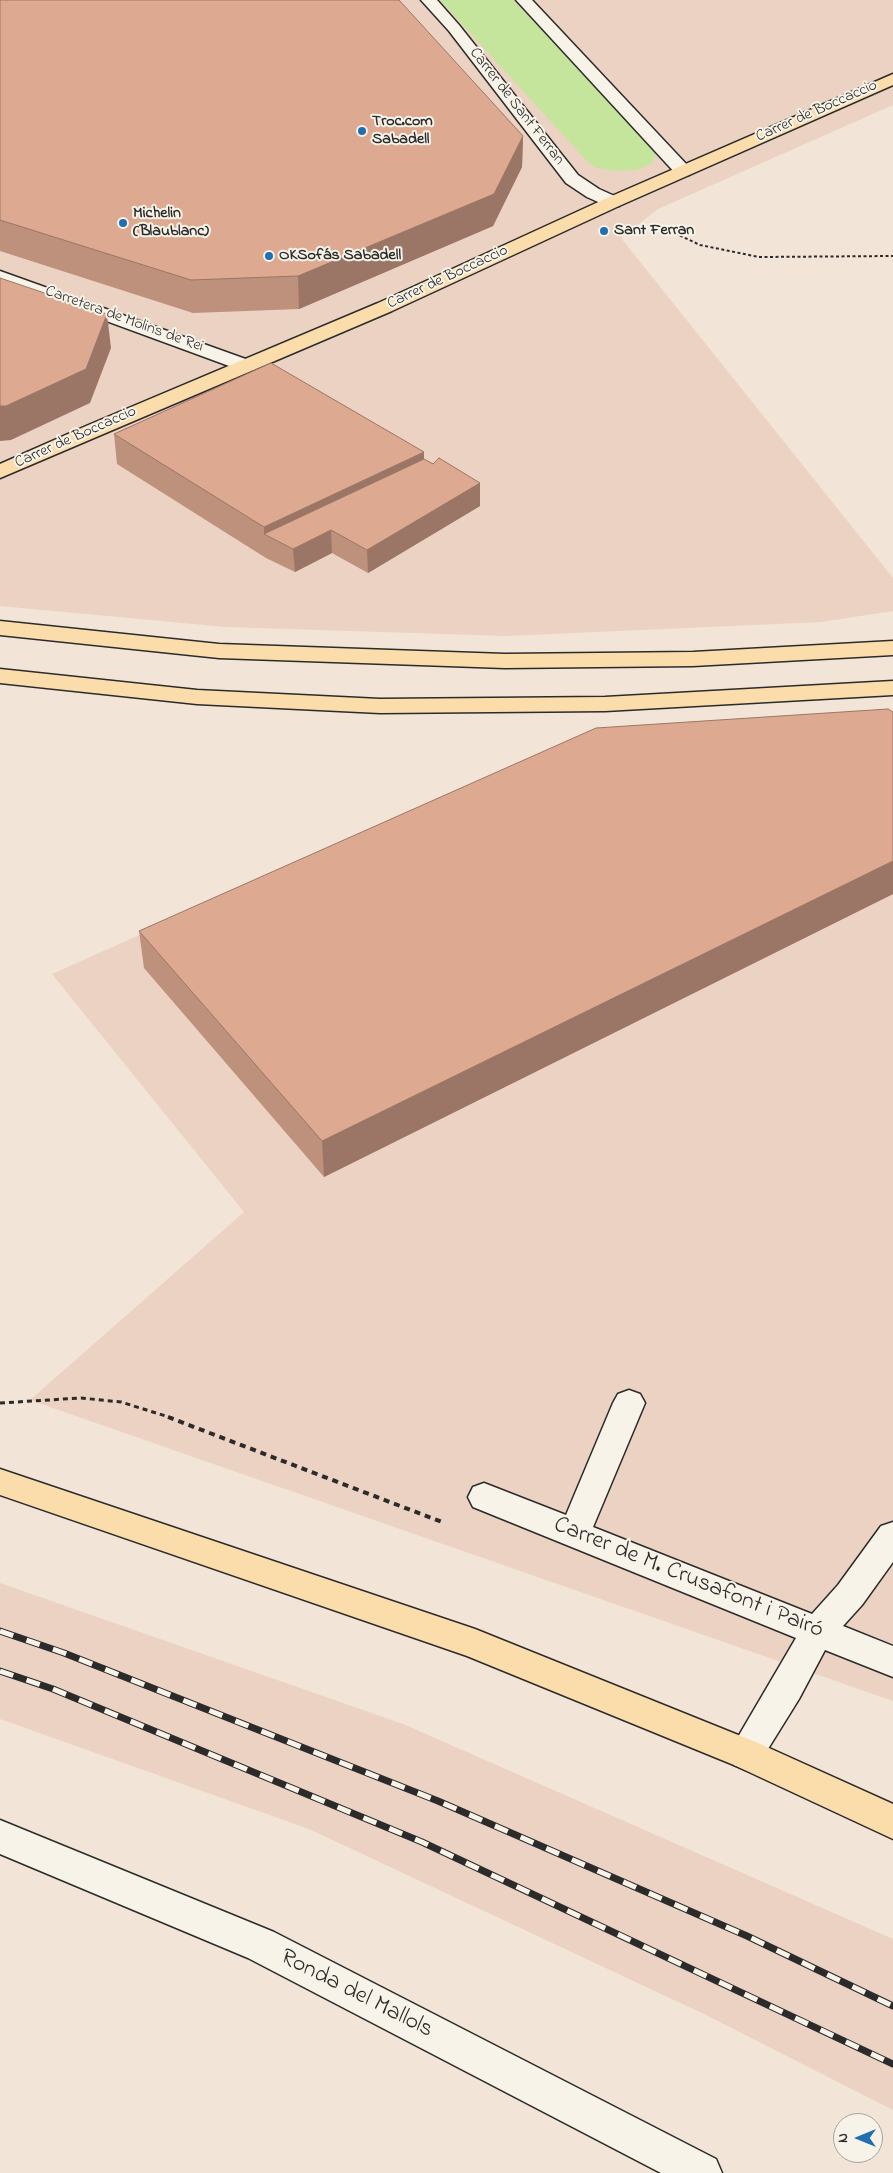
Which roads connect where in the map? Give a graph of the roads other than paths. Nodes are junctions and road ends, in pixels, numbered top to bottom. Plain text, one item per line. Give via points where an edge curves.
1 (429, 0) edge
2 (524, 0) edge
3 (893, 79) edge
4 (683, 171) junction
5 (613, 202) junction
6 (0, 276) edge
7 (247, 366) junction
8 (0, 472) edge
9 (0, 628) edge
10 (893, 648) edge
11 (0, 676) edge
12 (893, 688) edge
13 (629, 1403) dead end
14 (0, 1482) edge
15 (484, 1497) dead end
16 (574, 1534) junction
17 (893, 1536) edge
18 (818, 1631) junction
19 (893, 1662) edge
20 (746, 1754) junction
21 (893, 1822) edge
22 (0, 1837) edge
23 (702, 2173) edge

1 - 5 street, Carrer de Sant Ferran via 572,179
2 - 4 street
3 - 4 main road, Carrer de Boccaccio
4 - 5 main road, Carrer de Boccaccio
5 - 7 main road, Carrer de Boccaccio via 385,307
6 - 7 street, Carretera de Molins de Rei
7 - 8 main road, Carrer de Boccaccio
9 - 10 main road via 219,651 505,662 694,659
11 - 12 main road via 197,697 407,706 642,702
13 - 16 street
14 - 20 main road via 475,1644
15 - 16 street, Carrer de M. Crusafont i Pairó
16 - 18 street, Carrer de M. Crusafont i Pairó
17 - 18 street via 850,1595
18 - 19 street, Carrer de M. Crusafont i Pairó
18 - 20 street
20 - 21 main road
22 - 23 street, Ronda del Mallols via 260,1946

